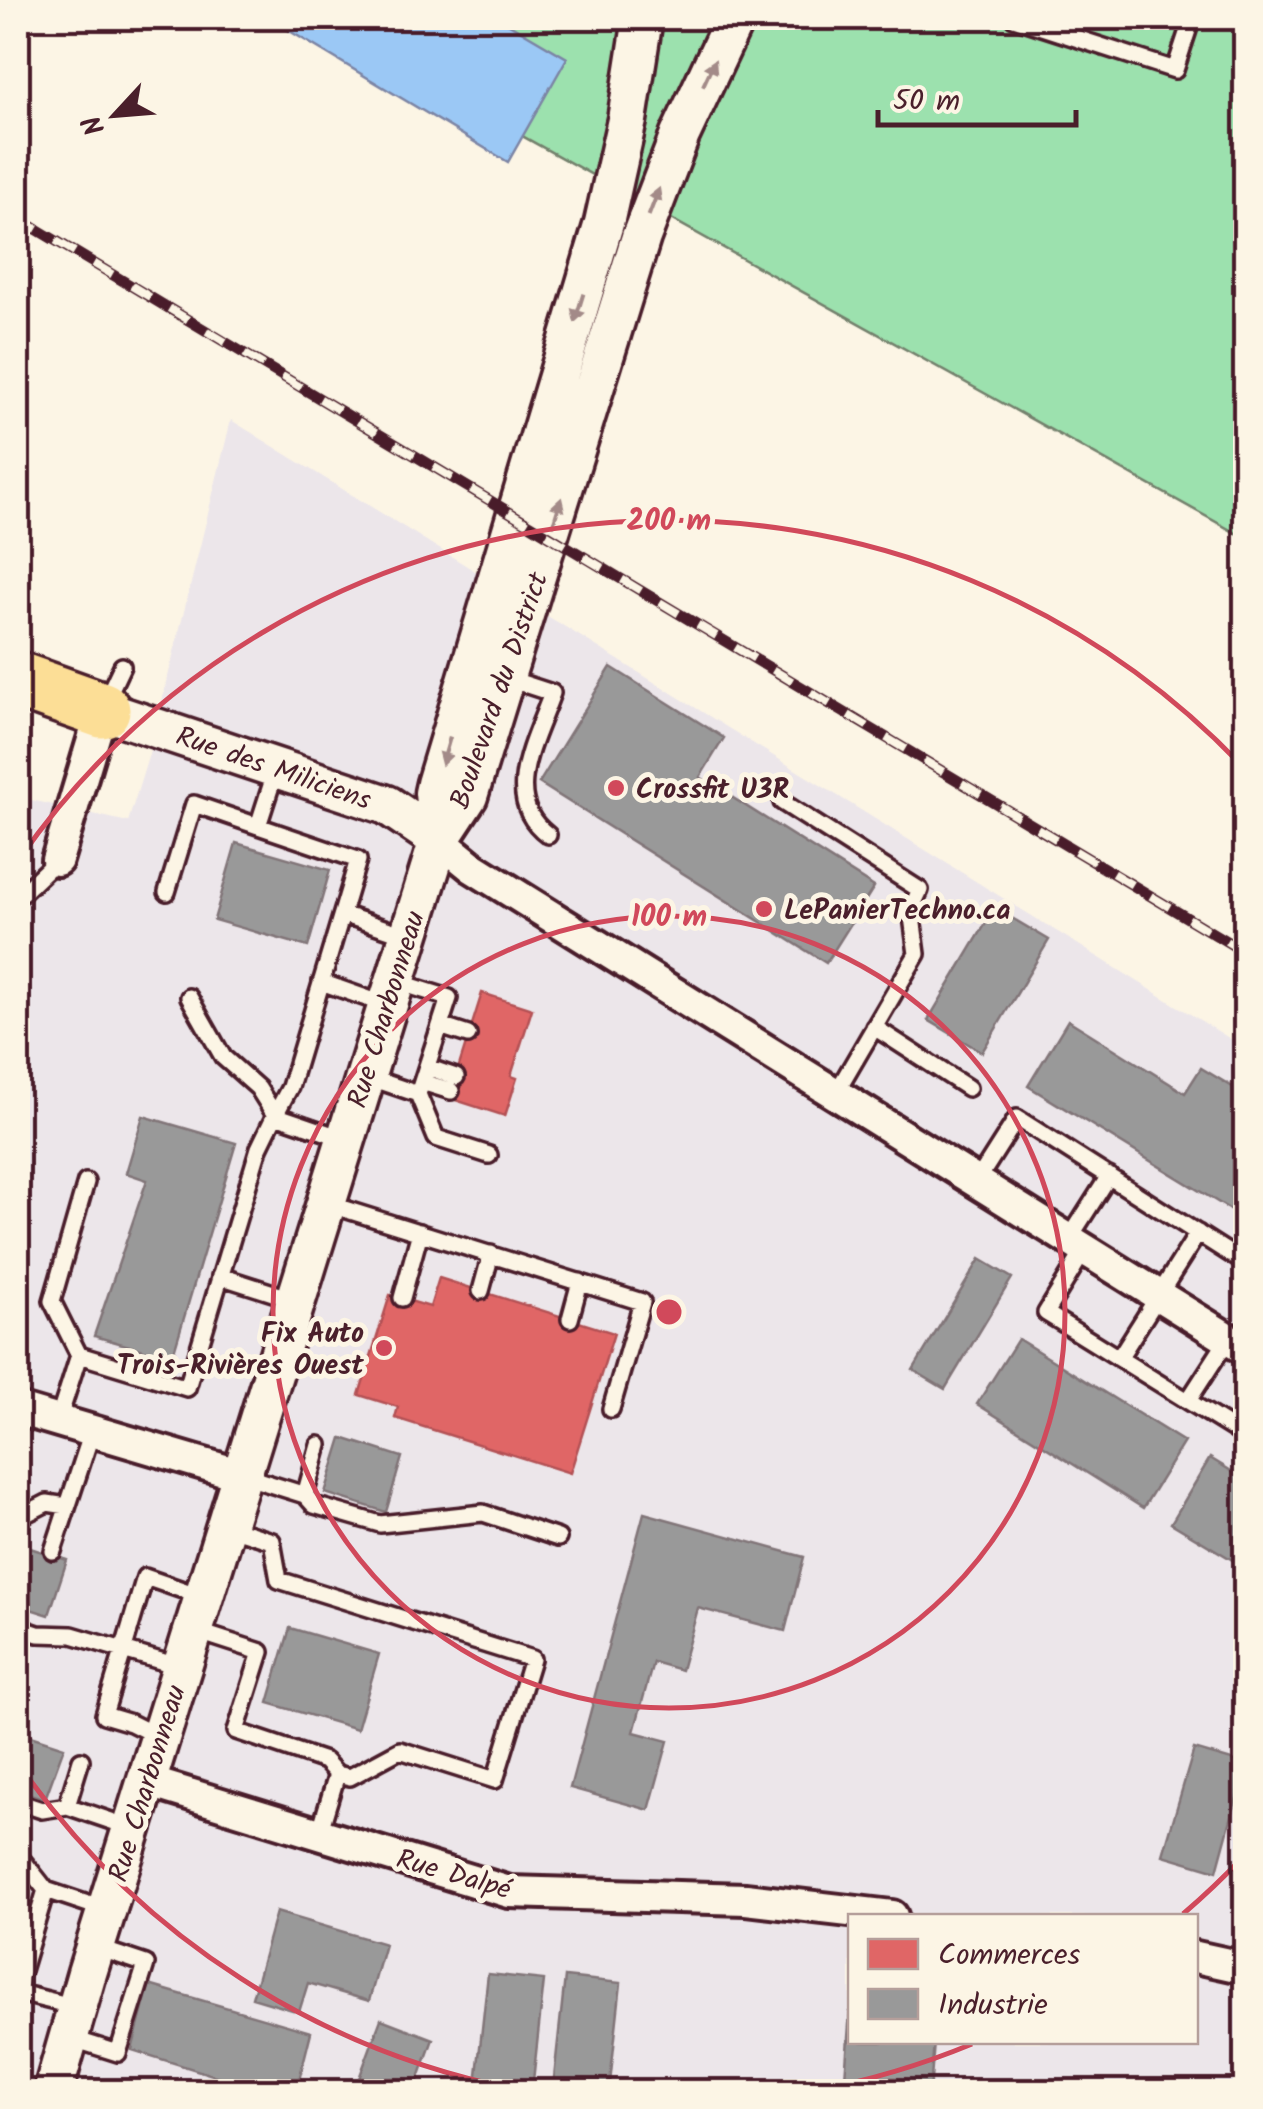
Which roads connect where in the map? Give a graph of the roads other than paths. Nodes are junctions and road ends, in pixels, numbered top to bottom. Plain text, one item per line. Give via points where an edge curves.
1 (643, 18) edge
2 (735, 18) edge
3 (1014, 18) edge
4 (1192, 18) edge
5 (506, 678) junction
6 (18, 680) edge
7 (112, 688) junction
8 (277, 766) junction
9 (782, 802) dead end
10 (258, 826) junction
11 (548, 835) dead end
12 (438, 840) junction
13 (57, 860) joint
14 (167, 892) dead end
15 (18, 897) edge
16 (342, 914) junction
17 (408, 936) junction
18 (320, 982) junction
19 (390, 992) junction
20 (189, 997) dead end
21 (440, 1026) junction
22 (874, 1027) junction
23 (468, 1035) dead end
24 (364, 1076) junction
25 (423, 1081) junction
26 (453, 1084) dead end
27 (968, 1088) dead end
28 (836, 1093) junction
29 (275, 1116) junction
30 (345, 1139) junction
31 (490, 1155) dead end
32 (1109, 1176) junction
33 (976, 1181) junction
34 (86, 1182) dead end
35 (325, 1203) junction
36 (420, 1232) junction
37 (1198, 1233) junction
38 (1077, 1244) junction
39 (491, 1254) junction
40 (1246, 1264) edge
41 (220, 1276) junction
42 (580, 1282) junction
43 (481, 1291) dead end
44 (1159, 1296) junction
45 (402, 1298) dead end
46 (295, 1300) junction
47 (570, 1319) dead end
48 (1239, 1341) edge
49 (79, 1355) junction
50 (1119, 1358) junction
51 (1188, 1402) junction
52 (18, 1409) edge
53 (611, 1409) dead end
54 (58, 1421) junction
55 (92, 1432) junction
56 (1244, 1432) edge
57 (319, 1445) dead end
58 (241, 1475) junction
59 (305, 1496) junction
60 (67, 1506) junction
61 (18, 1518) edge
62 (225, 1526) junction
63 (558, 1538) dead end
64 (53, 1550) dead end
65 (198, 1614) junction
66 (18, 1627) edge
67 (123, 1648) junction
68 (181, 1667) junction
69 (160, 1737) junction
70 (81, 1760) dead end
71 (337, 1774) junction
72 (146, 1781) junction
73 (18, 1802) edge
74 (67, 1806) junction
75 (132, 1828) junction
76 (320, 1834) junction
77 (18, 1862) edge
78 (46, 1890) junction
79 (106, 1910) junction
80 (874, 1914) edge
81 (95, 1947) junction
82 (1198, 1957) edge
83 (1246, 1968) edge
84 (18, 1993) edge
85 (72, 2022) junction
86 (53, 2092) edge

1 -> 12 street, Boulevard du District via 604,223 436,784
5 -> 2 street, Boulevard du District via 648,217
3 - 4 lane via 1175,70
5 - 11 lane via 552,693 522,784 529,817
5 - 12 street, Boulevard du District via 464,806
6 - 7 highway
7 - 8 street, Rue des Miliciens
7 - 13 street
8 - 10 lane
8 - 12 street, Rue des Miliciens via 398,810
9 - 22 lane via 920,890 910,909 918,954
10 - 14 lane via 194,804
10 - 16 lane via 358,860
12 - 17 street, Rue Charbonneau
12 - 28 street
13 - 15 lane
16 - 17 lane
16 - 18 lane
17 - 19 street, Rue Charbonneau
18 - 19 lane
18 - 29 lane
19 - 21 lane via 449,998
19 - 24 street, Rue Charbonneau
20 - 29 lane via 223,1057 258,1088
21 - 23 lane
21 - 25 lane
22 - 27 lane
22 - 28 lane
24 - 25 lane
24 - 30 street, Rue Charbonneau
25 - 26 lane
25 - 31 lane via 436,1138
28 - 33 street
29 - 30 lane
29 - 41 lane via 258,1148
30 - 35 street, Rue Charbonneau
32 - 33 lane via 1016,1118
32 - 37 lane
32 - 38 lane
33 - 38 street
34 - 49 lane via 52,1301
35 - 36 lane
35 - 46 street, Rue Charbonneau
36 - 39 lane
36 - 45 lane
37 - 40 lane
37 - 44 lane
38 - 44 street
38 - 50 lane via 1046,1313
39 - 42 lane
39 - 43 lane
41 - 46 lane
41 - 49 lane via 187,1388
42 - 47 lane
42 - 53 lane via 642,1302
44 - 48 street
44 - 50 lane
46 - 58 street, Rue Charbonneau
48 - 51 lane
49 - 54 lane
50 - 51 lane
51 - 56 lane
52 - 54 street
54 - 55 street
55 - 58 street
55 - 60 lane
57 - 59 lane
58 - 59 lane
58 - 62 street, Rue Charbonneau
59 - 63 lane via 314,1505 380,1524 483,1513
60 - 61 lane via 47,1504
60 - 64 lane
62 - 65 street, Rue Charbonneau
62 - 71 lane via 272,1541 279,1580 532,1659 495,1780 400,1750 350,1777
65 - 67 lane via 145,1577
65 - 68 street, Rue Charbonneau
65 - 71 lane via 261,1652 236,1731 326,1761
66 - 67 lane
67 - 68 lane
67 - 69 lane via 104,1715
68 - 69 street, Rue Charbonneau
69 - 72 street, Rue Charbonneau
70 - 74 lane
71 - 76 lane
72 - 75 street, Rue Charbonneau
72 - 76 street, Rue Dalpé
73 - 74 lane via 42,1810
74 - 75 lane
75 - 79 street, Rue Charbonneau
76 - 80 street, Rue Dalpé via 510,1892 746,1900
77 - 78 lane
78 - 79 lane
78 - 84 lane
79 - 81 street, Rue Charbonneau
81 - 85 street, Rue Charbonneau
81 - 85 lane via 146,1964 118,2054
82 - 83 street
84 - 85 lane
85 - 86 street, Rue Charbonneau

